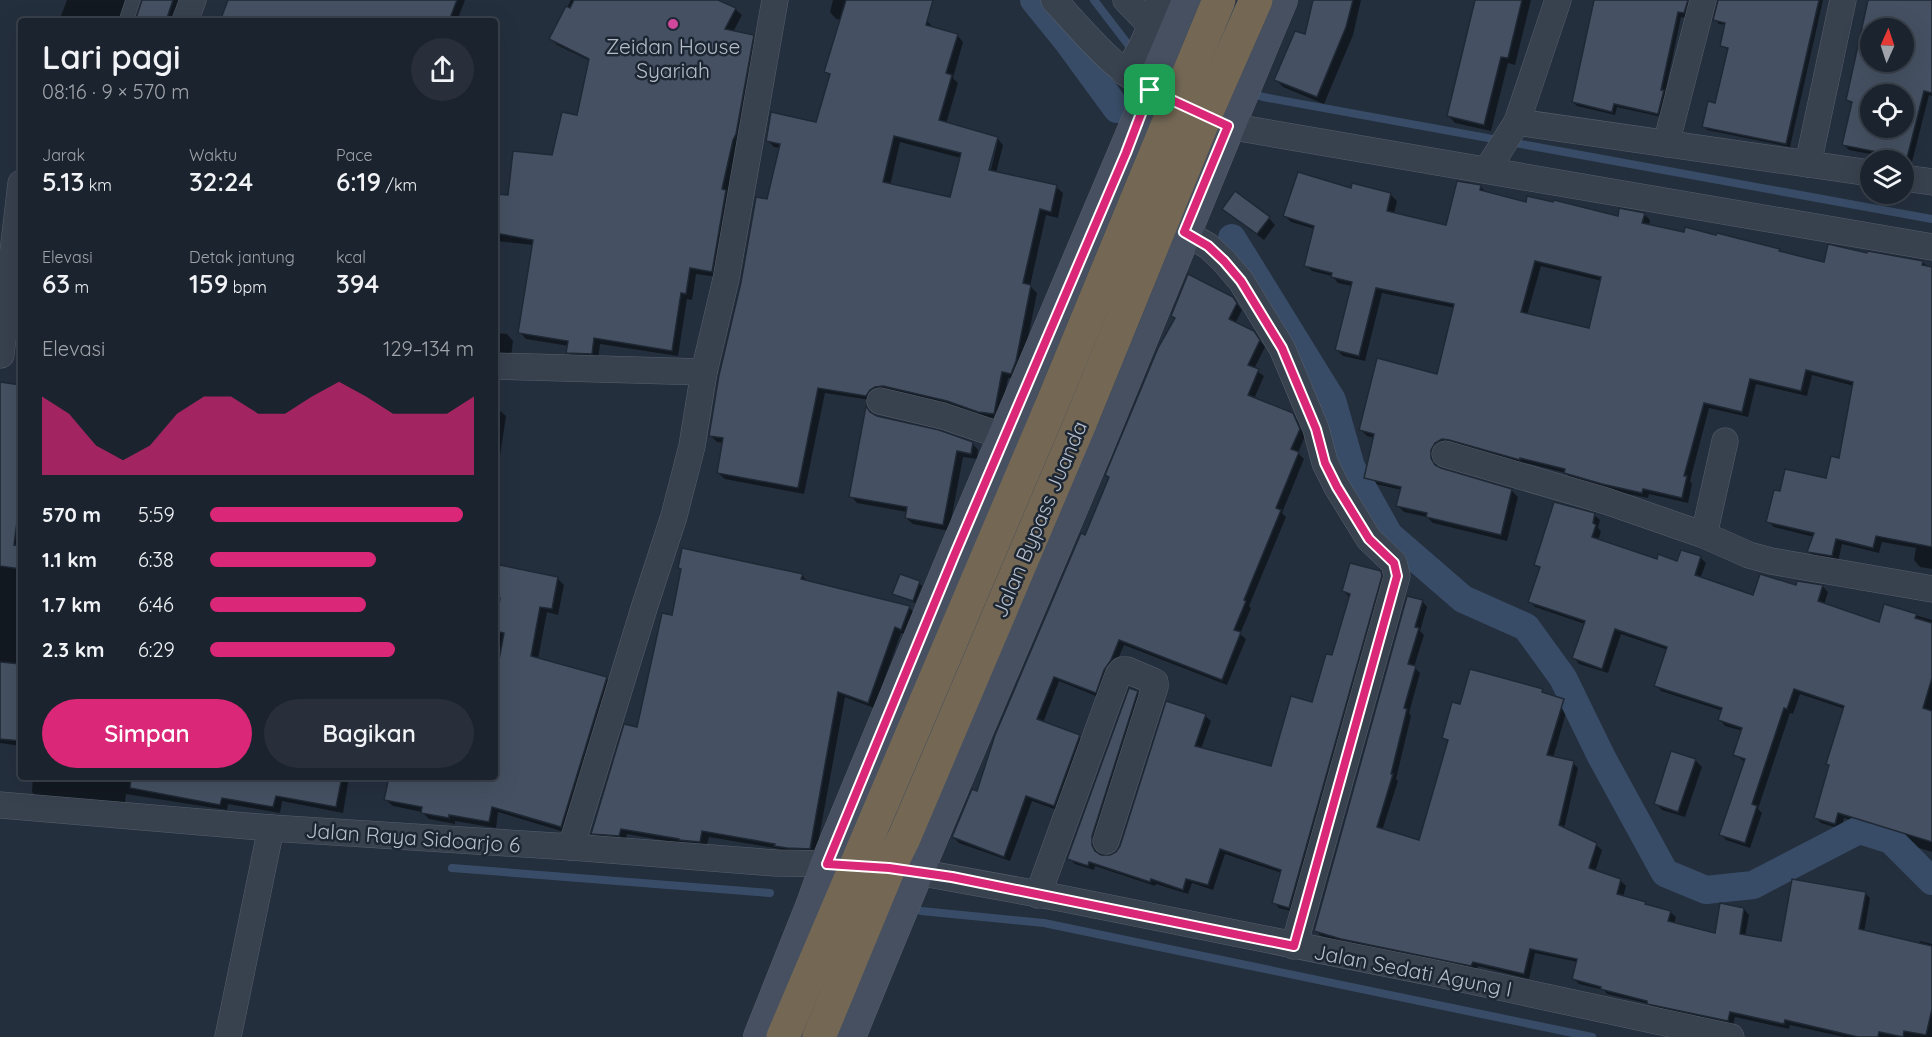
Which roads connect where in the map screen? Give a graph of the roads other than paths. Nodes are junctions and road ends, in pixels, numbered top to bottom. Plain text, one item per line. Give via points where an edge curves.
1 (133, 0) edge
2 (193, 0) edge
3 (775, 0) edge
4 (1054, 0) edge
5 (1126, 0) edge
6 (1159, 0) edge
7 (1190, 0) edge
8 (1219, 0) edge
9 (1256, 0) edge
10 (1281, 0) edge
11 (1558, 0) edge
12 (1703, 0) edge
13 (1843, 0) edge
14 (127, 18) edge
15 (186, 18) edge
16 (1151, 56) junction
17 (1238, 103) junction
18 (1666, 144) junction
19 (1502, 146) junction
20 (1808, 164) junction
21 (1860, 172) edge
22 (1914, 178) edge
23 (1931, 178) edge
24 (18, 220) edge
25 (1184, 232) junction
26 (1932, 247) edge
27 (7, 355) edge
28 (498, 366) edge
29 (704, 372) junction
30 (880, 401) dead end
31 (1005, 437) junction
32 (1725, 441) dead end
33 (1445, 454) dead end
34 (1704, 535) junction
35 (1932, 589) edge
36 (902, 719) junction
37 (0, 805) edge
38 (271, 828) junction
39 (1106, 841) dead end
40 (571, 847) junction
41 (840, 868) junction
42 (901, 874) junction
43 (1038, 895) junction
44 (826, 905) junction
45 (885, 912) junction
46 (1294, 946) junction
47 (228, 1037) edge
48 (760, 1037) edge
49 (783, 1037) edge
50 (819, 1037) edge
51 (849, 1037) edge
52 (1731, 1037) edge

1 - 14 lane
2 - 15 street
3 - 29 street via 726,279
4 - 16 street via 1096,45
5 - 16 street
6 - 16 street
7 - 16 street
8 - 36 highway, Jalan Bypass Juanda, bridge via 1050,409
9 - 42 highway, Jalan Bypass Juanda, bridge via 904,838
10 - 17 street
11 - 19 street
12 - 18 street
13 - 20 street
16 - 17 street
16 - 31 street via 1126,153
17 - 19 street
17 - 25 street
18 - 19 street
18 - 20 street
19 - 26 street
20 - 21 street
22 - 23 street
24 - 27 street
25 - 42 street via 1096,449
25 - 46 street via 1208,246 1241,281 1282,348 1337,487 1369,539 1394,563 1397,576
28 - 29 street
29 - 40 street via 692,446 674,516
30 - 31 street
31 - 36 street
32 - 34 street
33 - 34 street via 1606,501
34 - 35 street via 1771,561
36 - 41 highway, Jalan Bypass Juanda
37 - 38 street, Jalan Raya Sidoarjo 6
38 - 40 street, Jalan Raya Sidoarjo 6
38 - 47 street
39 - 43 street via 1155,687 1155,682 1127,670 1118,675
40 - 41 street, Jalan Raya Sidoarjo 6
41 - 42 street, Jalan Raya Sidoarjo 6
41 - 44 highway, Jalan Bypass Juanda
42 - 43 street, Jalan Sedati Agung I
42 - 45 highway, Jalan Bypass Juanda
43 - 46 street, Jalan Sedati Agung I
44 - 48 street
44 - 49 highway, Jalan Bypass Juanda
45 - 50 highway, Jalan Bypass Juanda
45 - 51 street
46 - 52 street, Jalan Sedati Agung I

